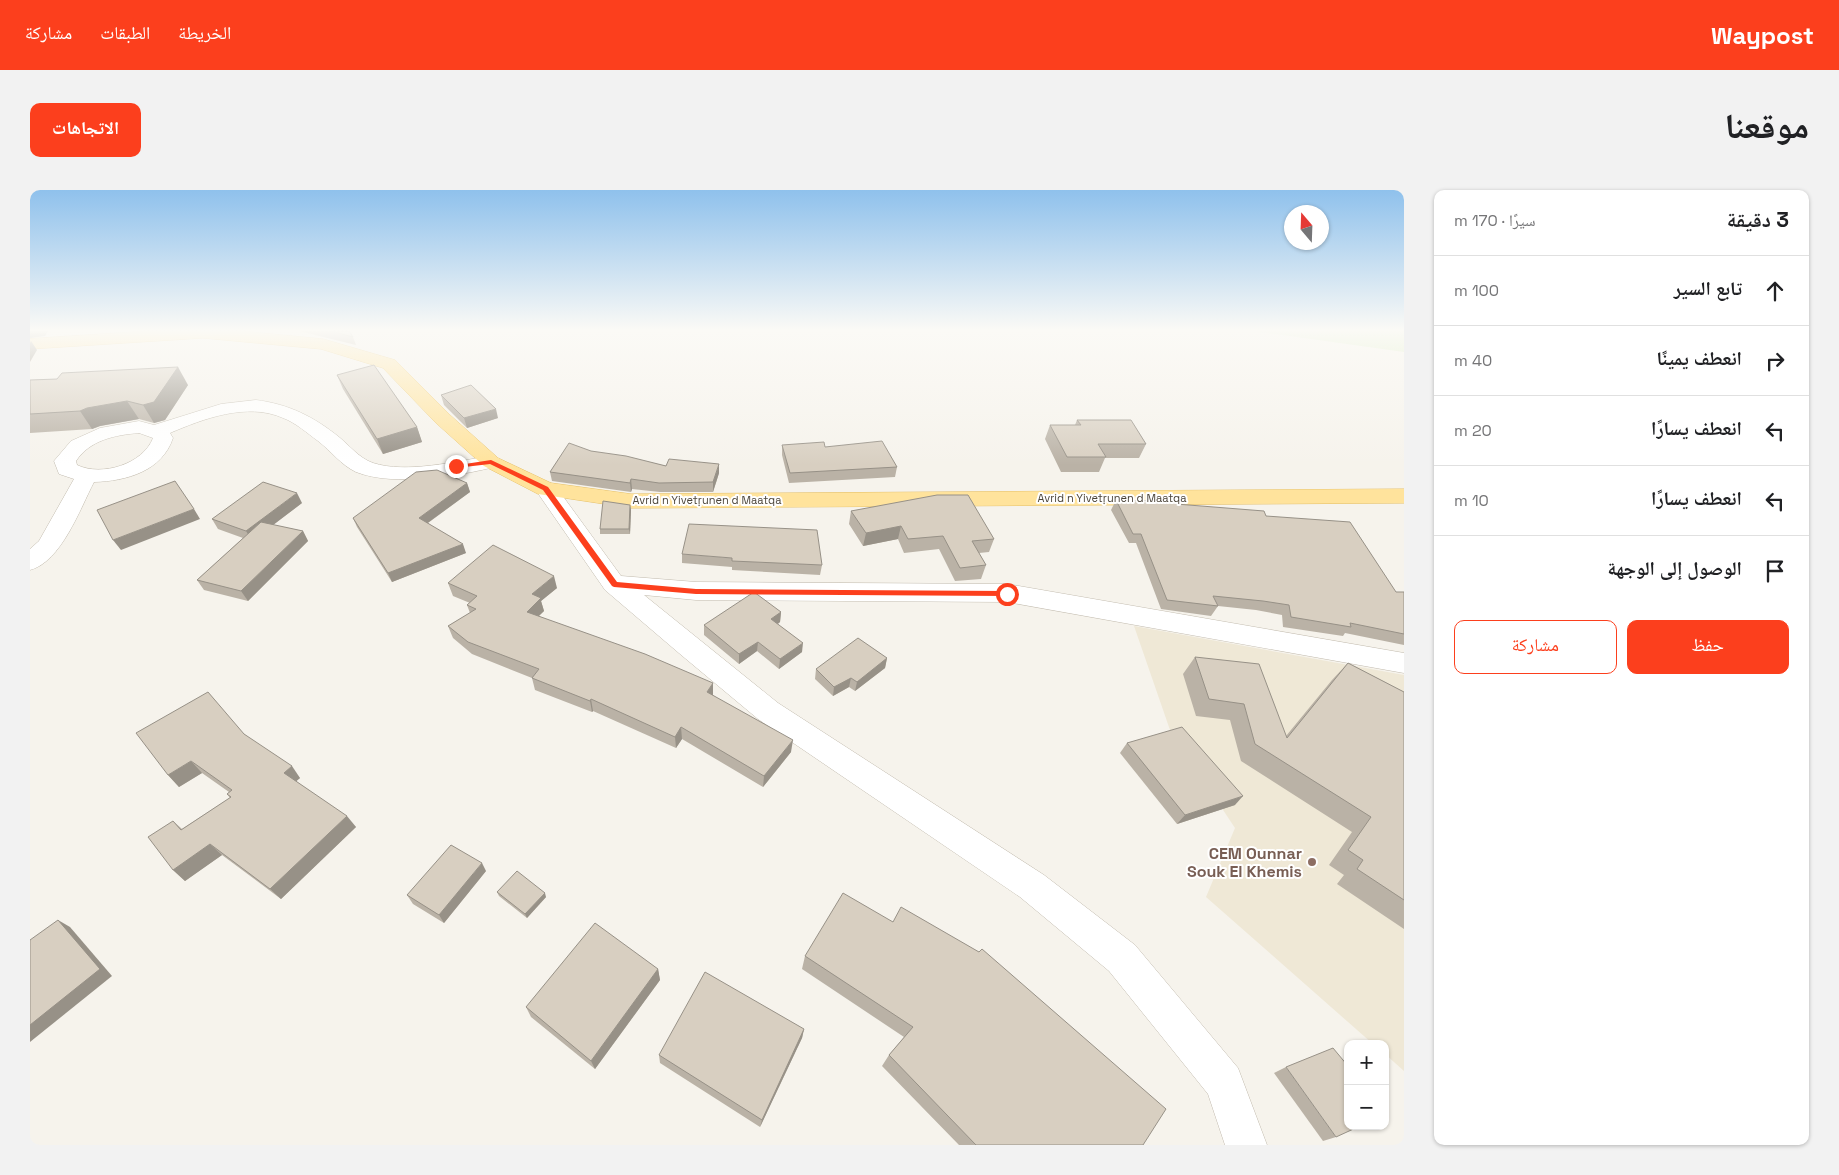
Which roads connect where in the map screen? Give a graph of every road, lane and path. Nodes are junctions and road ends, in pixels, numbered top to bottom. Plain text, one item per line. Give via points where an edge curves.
1 (400, 376) edge
2 (156, 431) junction
3 (491, 462) junction
4 (87, 476) junction
5 (546, 489) junction
6 (1404, 496) edge
7 (30, 562) edge
8 (614, 584) junction
9 (1404, 663) edge
10 (1246, 1145) edge

1 - 3 main road, Avrid n Yivetṛunen d Maatqa
2 - 3 street via 203,413 261,407 288,413 328,438 358,465 369,469 427,471
2 - 4 street via 163,438 163,445 147,461 118,473
2 - 4 street via 124,428 92,437 79,445 65,461 67,469
3 - 5 main road, Avrid n Yivetṛunen d Maatqa
4 - 7 street via 48,546
5 - 6 main road, Avrid n Yivetṛunen d Maatqa via 631,501
5 - 8 street
8 - 9 street via 696,592 1007,594
8 - 10 street via 768,711 1032,886 1122,958 1224,1082

